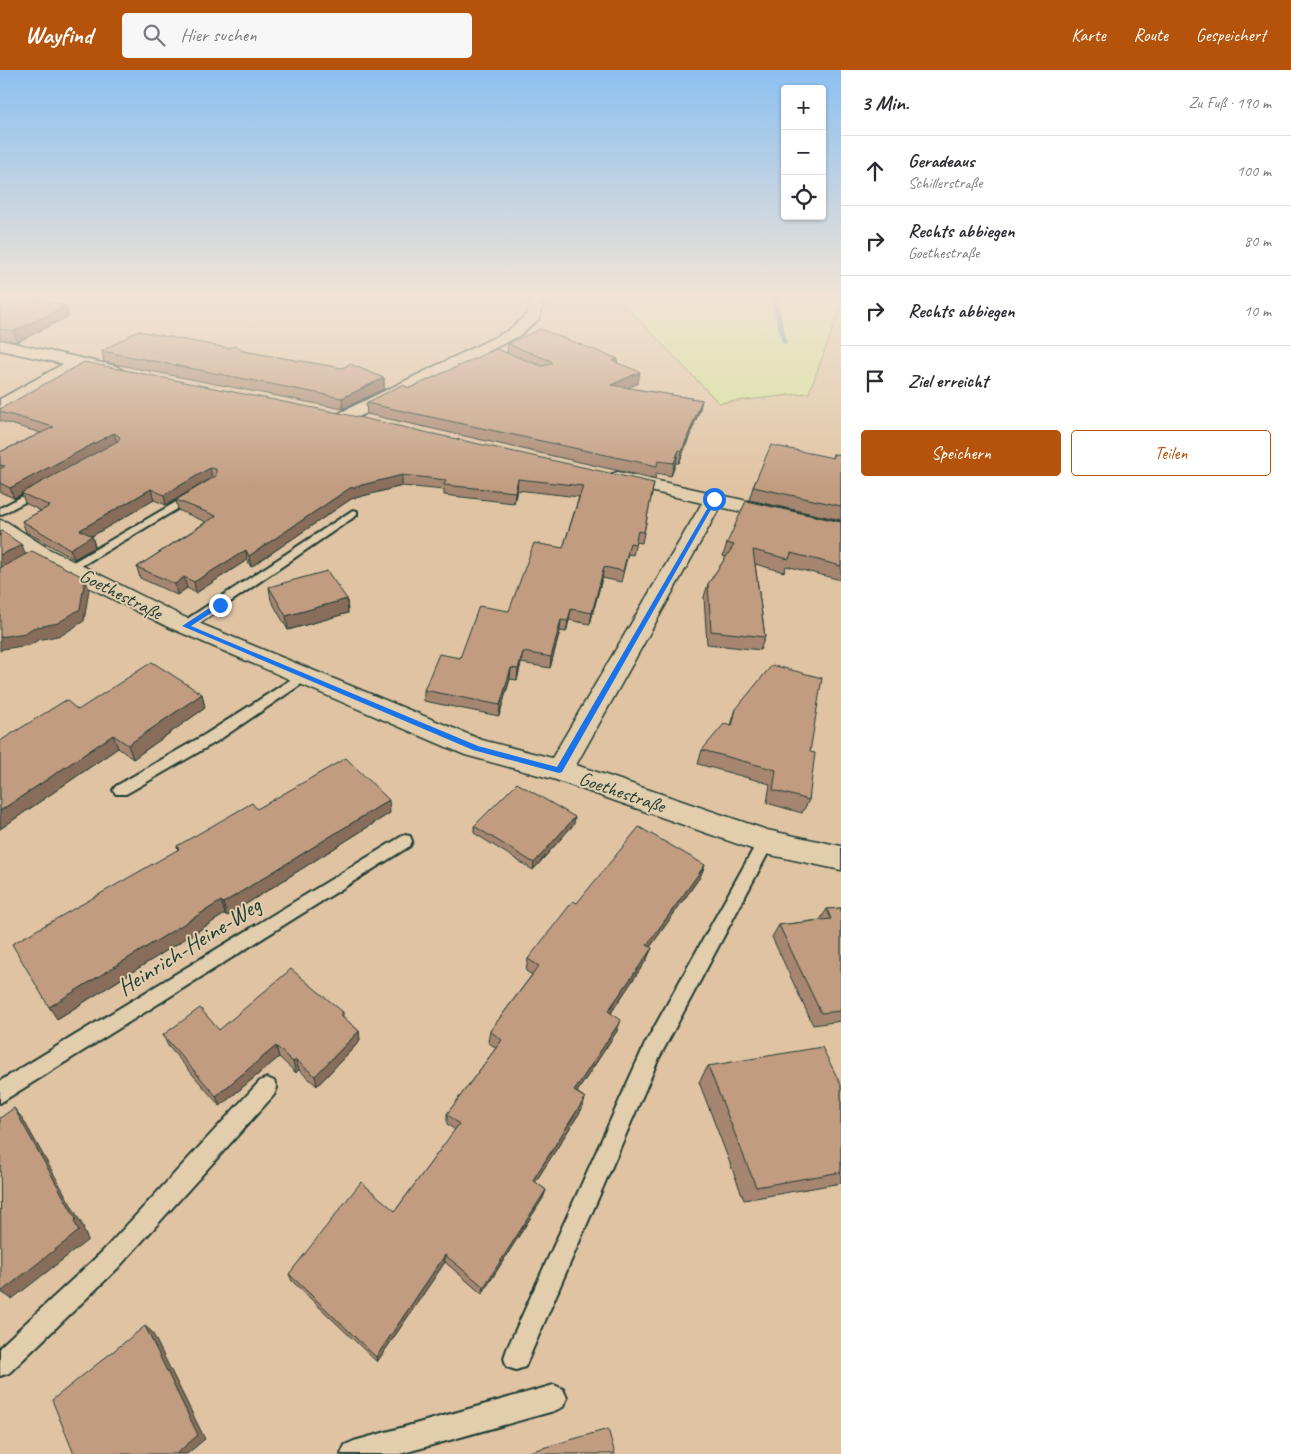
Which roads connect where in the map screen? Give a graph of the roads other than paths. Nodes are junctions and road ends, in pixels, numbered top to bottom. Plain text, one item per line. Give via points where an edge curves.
1 (57, 359) edge
2 (470, 359) edge
3 (76, 363) junction
4 (134, 374) edge
5 (0, 406) edge
6 (326, 414) edge
7 (345, 418) junction
8 (374, 424) edge
9 (597, 473) edge
10 (50, 485) edge
11 (205, 488) edge
12 (714, 499) junction
13 (0, 512) edge
14 (353, 513) dead end
15 (0, 526) edge
16 (841, 528) edge
17 (69, 568) junction
18 (186, 626) junction
19 (304, 676) junction
20 (559, 770) junction
21 (121, 790) dead end
22 (404, 841) dead end
23 (766, 842) junction
24 (841, 858) edge
25 (268, 1088) dead end
26 (0, 1093) edge
27 (516, 1358) dead end
28 (0, 1364) edge
29 (554, 1398) dead end
30 (354, 1454) edge

1 - 3 street
2 - 7 street
3 - 4 street
3 - 5 street
6 - 7 street
7 - 8 street
9 - 12 street
10 - 13 lane
11 - 17 lane
12 - 16 street
12 - 20 street
14 - 18 lane
15 - 17 street, Goethestraße via 37,556
17 - 18 street, Goethestraße
18 - 19 street, Goethestraße
19 - 20 street, Goethestraße via 475,748
19 - 21 lane via 211,738
20 - 23 street, Goethestraße
22 - 26 lane, Heinrich-Heine-Weg
23 - 24 street, Goethestraße
23 - 27 lane via 652,1051
25 - 28 lane via 110,1260
29 - 30 lane

